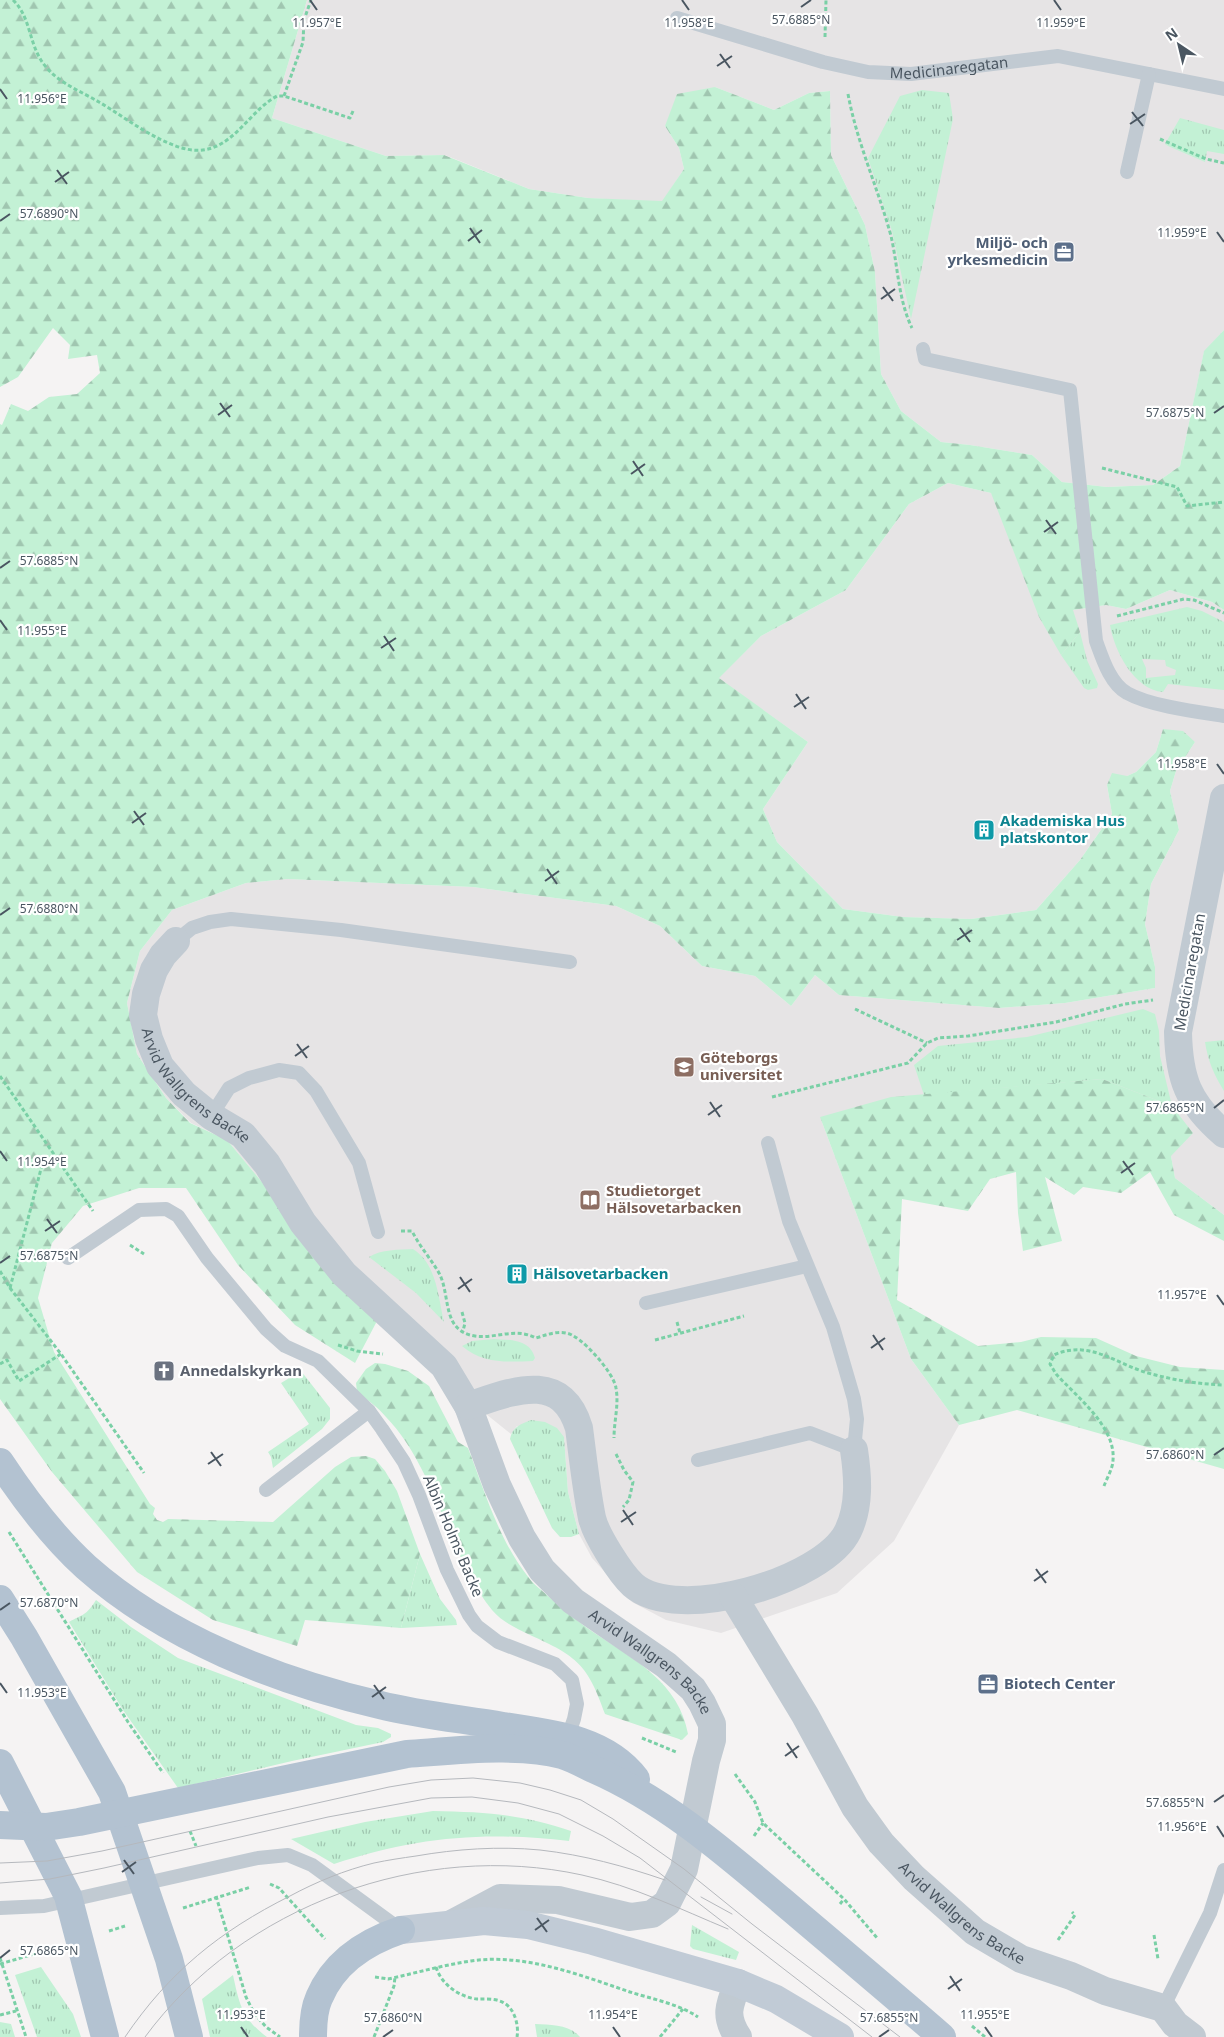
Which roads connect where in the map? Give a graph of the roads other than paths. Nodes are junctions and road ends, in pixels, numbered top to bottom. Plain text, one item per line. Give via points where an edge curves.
1 (677, 18) dead end
2 (1150, 74) junction
3 (1224, 89) edge
4 (1126, 172) dead end
5 (922, 349) road end
6 (1224, 716) edge
7 (1224, 798) edge
8 (176, 941) joint
9 (570, 962) dead end
10 (210, 1116) junction
11 (1224, 1134) edge
12 (768, 1144) dead end
13 (378, 1232) road end
14 (68, 1258) dead end
15 (807, 1266) junction
16 (646, 1303) dead end
17 (468, 1406) junction
18 (369, 1411) junction
19 (854, 1450) junction
20 (698, 1460) dead end
21 (0, 1462) edge
22 (266, 1490) dead end
23 (733, 1596) junction
24 (3, 1606) edge
25 (565, 1746) junction
26 (0, 1763) edge
27 (0, 1826) edge
28 (693, 1828) junction
29 (1224, 1870) edge
30 (0, 1908) edge
31 (453, 1923) junction
32 (401, 1930) junction
33 (169, 1959) junction
34 (738, 1983) junction
35 (1163, 2008) junction
36 (105, 2037) edge
37 (178, 2037) edge
38 (189, 2037) edge
39 (313, 2037) edge
40 (738, 2037) edge
41 (840, 2037) edge
42 (942, 2037) edge
43 (1192, 2037) edge

1 - 2 lane, Medicinaregatan via 823,62 868,72 911,74 1058,56
2 - 3 lane, Medicinaregatan
2 - 4 lane
5 - 6 lane via 925,358 1070,390 1093,620 1104,662 1126,693 1154,703
7 - 11 street, Medicinaregatan via 1178,1032 1183,1079 1193,1100
8 - 9 lane, Arvid Wallgrens Backe via 192,928 231,919 340,930
8 - 10 street, Arvid Wallgrens Backe via 154,970 143,1015 160,1066 184,1094
10 - 13 lane via 229,1088 249,1078 279,1070 299,1073 316,1092 359,1163
10 - 17 street, Arvid Wallgrens Backe via 243,1135 267,1164 303,1223 344,1274 444,1366
12 - 15 lane via 789,1221
14 - 18 lane, Albin Holms Backe via 140,1210 166,1209 178,1216 207,1258 266,1329 285,1346 318,1361
15 - 16 lane
15 - 19 lane via 834,1327 854,1399 857,1419
17 - 23 street via 523,1390 540,1389 564,1400 579,1428 592,1520 620,1570 644,1592 672,1601
17 - 28 street, Arvid Wallgrens Backe via 497,1485 522,1538 542,1570 573,1601 666,1665 693,1689 702,1703 712,1724 712,1740
18 - 22 lane
18 - 25 lane, Albin Holms Backe via 404,1462 447,1570 469,1615 498,1642 555,1664 572,1680 577,1704
19 - 20 lane via 810,1433
19 - 23 street via 858,1489 856,1506 848,1532 834,1551 790,1577
21 - 25 main road via 22,1497 85,1566 151,1615 214,1650 298,1681 380,1705
23 - 35 street, Arvid Wallgrens Backe via 855,1807 881,1843 914,1878 975,1932 1022,1959 1106,1991
24 - 33 main road via 112,1792
25 - 27 main road via 407,1754 79,1822 46,1827
25 - 28 main road via 650,1797
26 - 36 main road via 68,1896
28 - 31 street, Arvid Wallgrens Backe via 684,1869 667,1903 652,1914 630,1917 558,1900 500,1898
28 - 42 main road
29 - 35 lane via 1210,1913
30 - 32 lane via 52,1904 258,1858 288,1855 312,1865
31 - 32 main road
31 - 34 main road via 484,1921 528,1925
32 - 39 main road via 378,1938 347,1959 331,1976 318,2000
33 - 37 lane
33 - 38 main road
34 - 40 street via 728,2018
34 - 41 main road via 776,1999
35 - 43 street via 1174,2024

